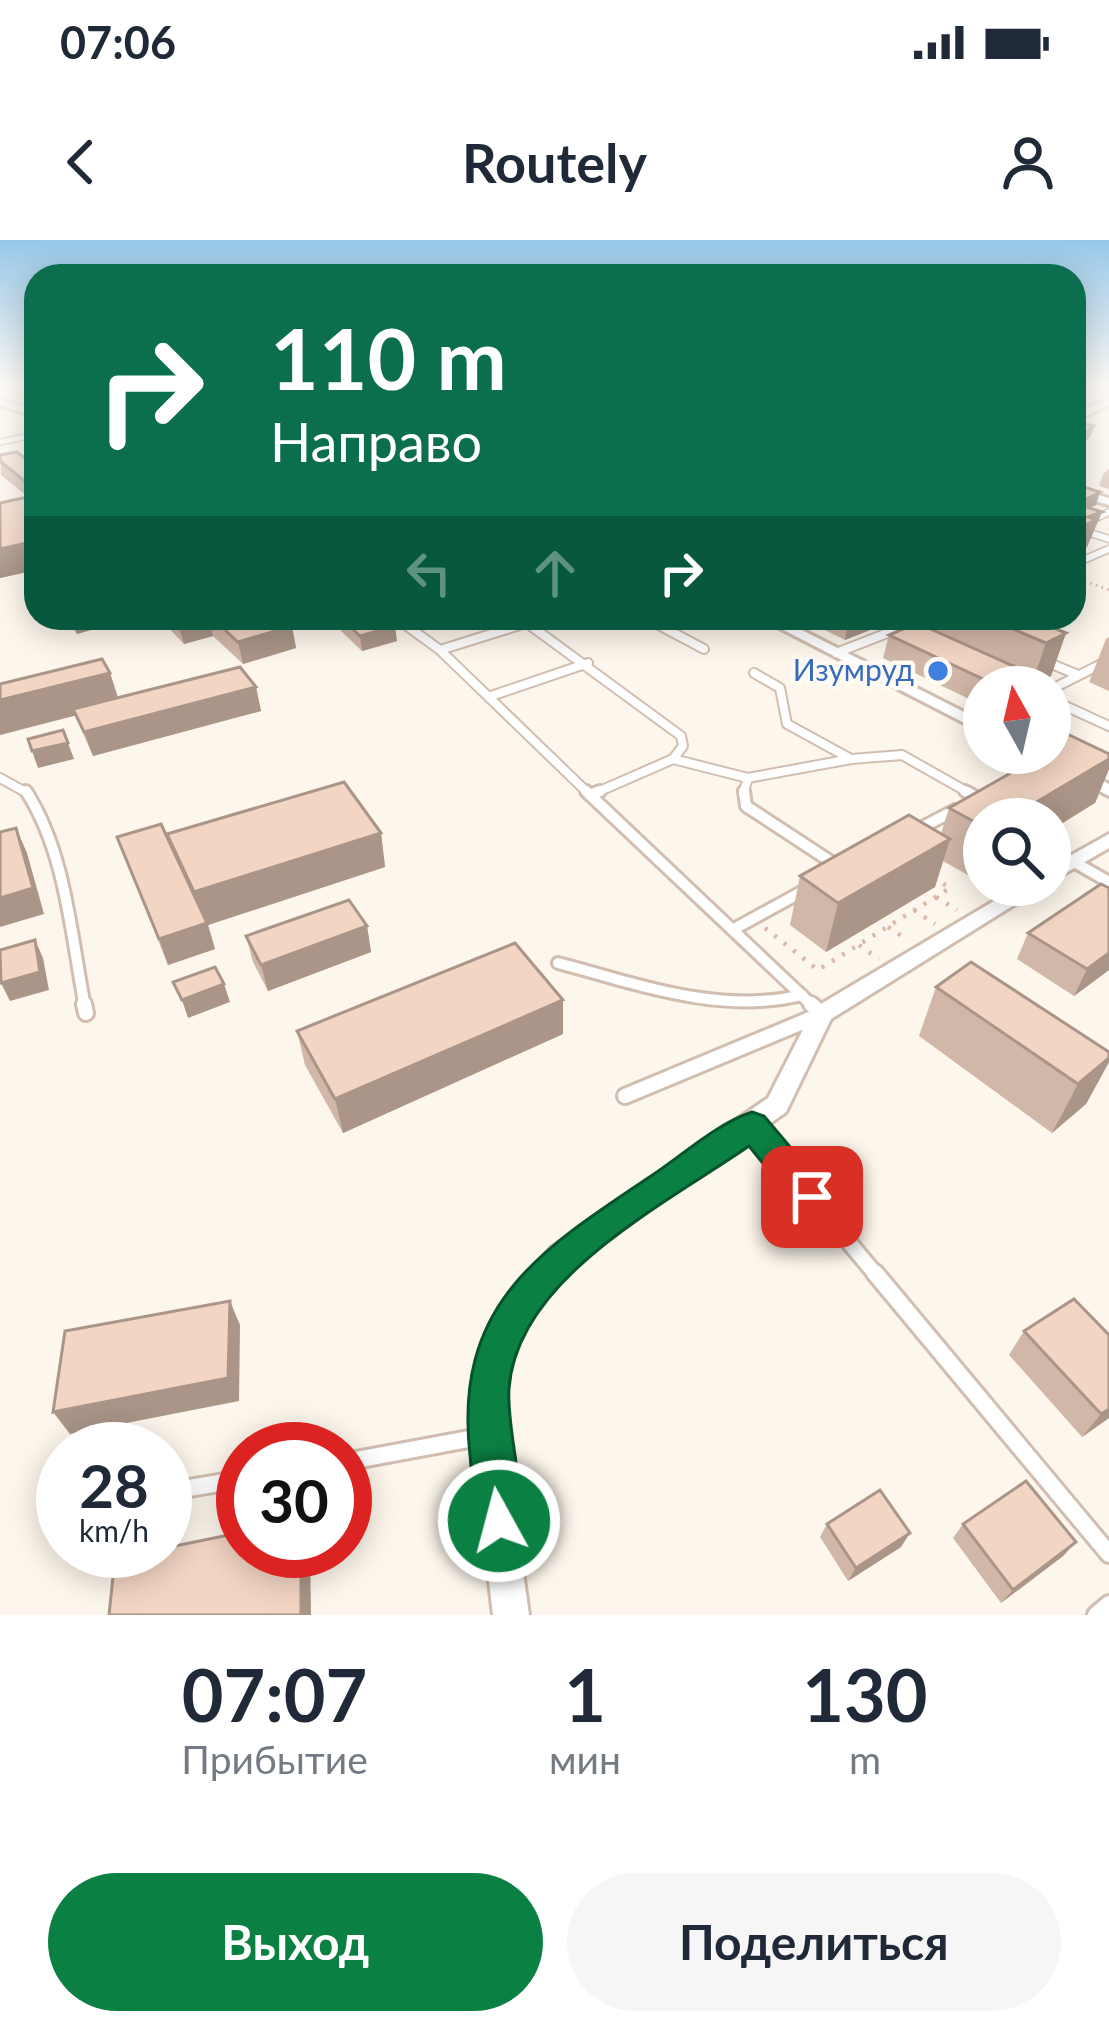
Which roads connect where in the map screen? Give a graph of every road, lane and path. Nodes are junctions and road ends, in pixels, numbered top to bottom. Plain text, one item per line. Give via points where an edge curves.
1 (1109, 512) edge
2 (1086, 519) edge
3 (1089, 520) junction
4 (1086, 521) edge
5 (413, 630) edge
6 (501, 630) edge
7 (538, 630) edge
8 (668, 630) edge
9 (791, 630) edge
10 (894, 630) edge
11 (704, 649) dead end
12 (440, 650) junction
13 (836, 653) junction
14 (1040, 659) edge
15 (1109, 660) edge
16 (588, 663) junction
17 (754, 673) dead end
18 (1078, 675) junction
19 (1071, 679) edge
20 (490, 696) junction
21 (1071, 709) edge
22 (963, 716) edge
23 (1109, 726) edge
24 (673, 759) junction
25 (851, 759) junction
26 (1069, 774) edge
27 (0, 778) edge
28 (748, 778) junction
29 (996, 788) edge
30 (1109, 791) edge
31 (590, 795) junction
32 (978, 798) joint
33 (963, 806) edge
34 (903, 838) edge
35 (1109, 840) edge
36 (1074, 862) junction
37 (1071, 864) edge
38 (931, 877) edge
39 (1109, 882) edge
40 (996, 906) edge
41 (783, 917) dead end
42 (752, 919) junction
43 (764, 928) junction
44 (734, 929) junction
45 (558, 963) dead end
46 (812, 1004) junction
47 (86, 1013) dead end
48 (625, 1096) dead end
49 (752, 1126) junction
50 (488, 1436) junction
51 (372, 1457) edge
52 (1109, 1554) edge
53 (1109, 1604) edge
54 (512, 1615) edge
55 (1096, 1615) edge

1 - 3 lane
2 - 3 lane
3 - 4 lane
5 - 12 lane
6 - 12 lane
7 - 16 lane
8 - 11 lane
9 - 13 street
10 - 13 lane
12 - 20 lane
13 - 22 street
14 - 18 lane
15 - 18 lane
16 - 20 lane
16 - 24 lane via 681,736
17 - 25 lane via 780,688 787,724
18 - 19 lane
20 - 31 lane
21 - 23 lane
24 - 28 lane
24 - 31 lane
25 - 28 lane
25 - 32 lane via 902,755
26 - 30 street
27 - 47 lane via 30,796 51,853
28 - 42 lane via 746,806 843,870
29 - 32 lane
31 - 44 lane
33 - 34 lane
35 - 36 street
36 - 37 street
36 - 39 lane
38 - 43 path via 950,889 818,970
40 - 46 street
41 - 43 path
42 - 43 path
42 - 44 lane
44 - 46 lane
45 - 46 lane via 728,1003
46 - 48 lane
46 - 49 street via 789,1088
49 - 50 street via 599,1228 532,1288 495,1354
49 - 52 lane
50 - 51 lane
50 - 54 street
53 - 55 lane

